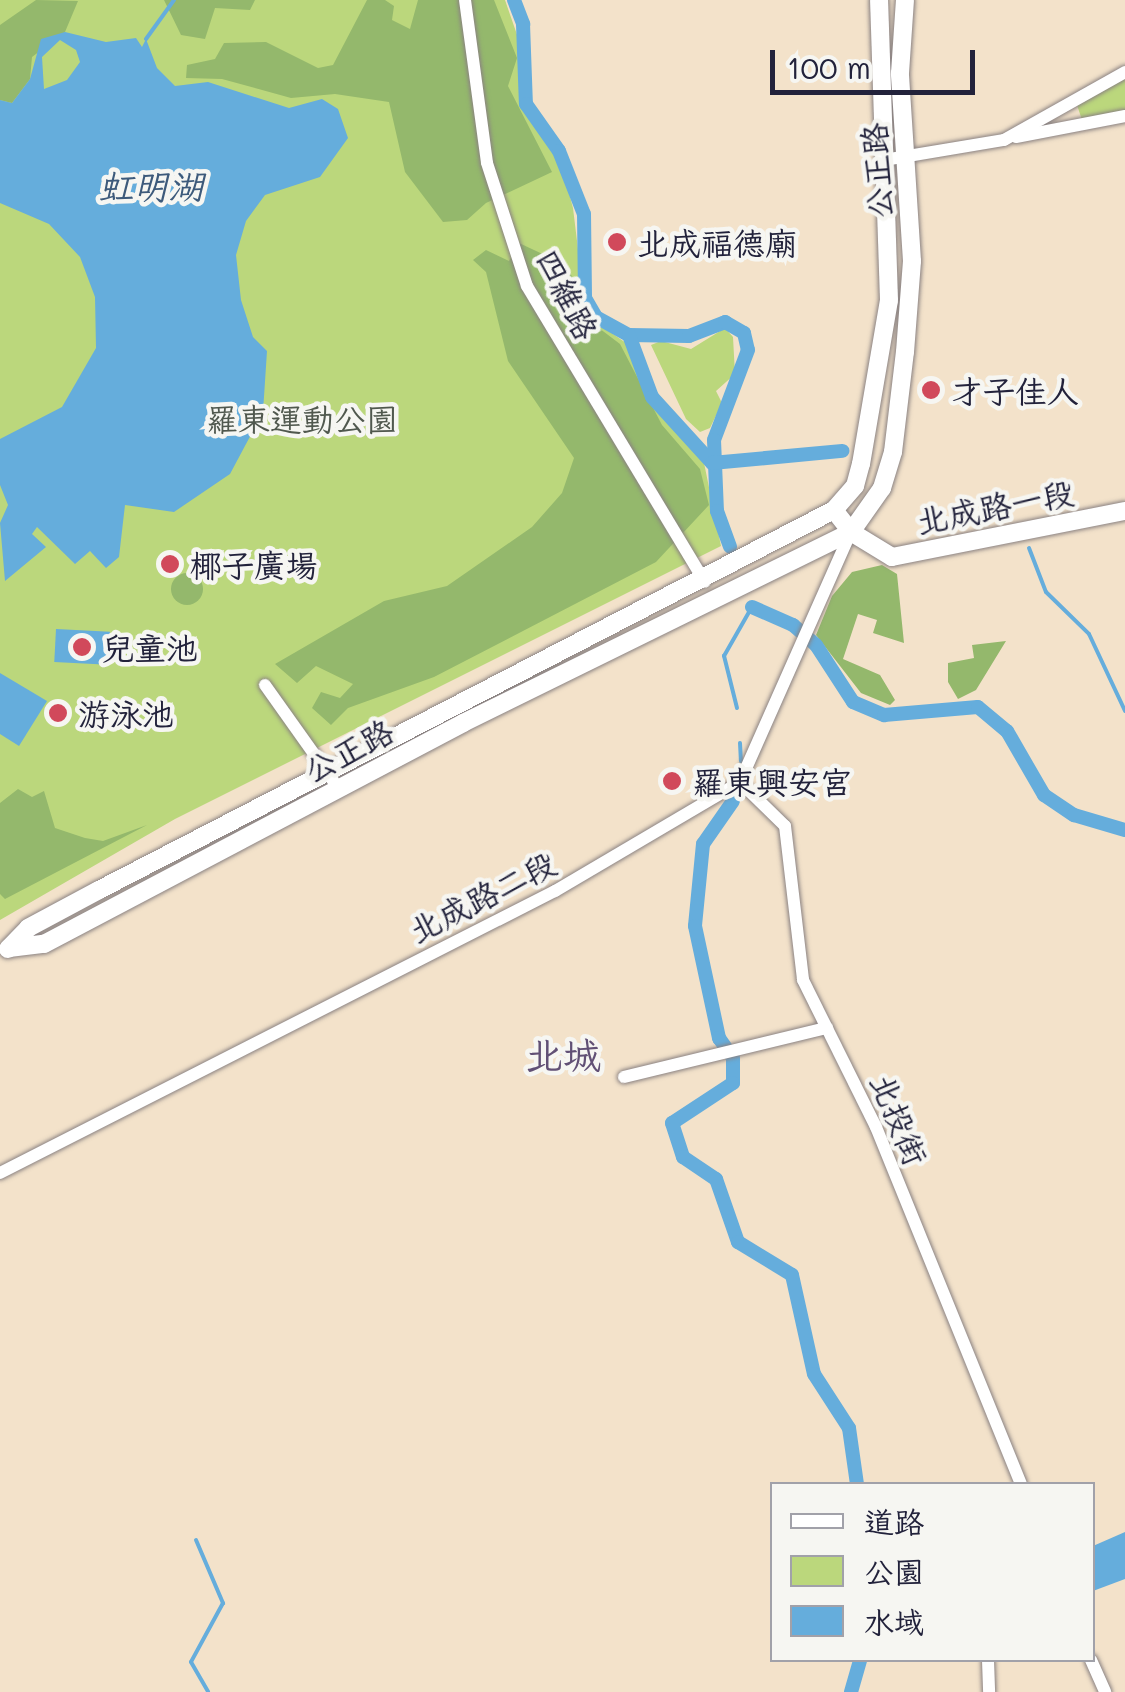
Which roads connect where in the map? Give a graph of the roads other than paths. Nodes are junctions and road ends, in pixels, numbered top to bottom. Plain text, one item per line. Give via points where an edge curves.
1 (465, 0) edge
2 (879, 0) edge
3 (905, 0) edge
4 (1125, 72) edge
5 (1125, 116) edge
6 (1004, 140) junction
7 (905, 154) junction
8 (884, 160) junction
9 (834, 510) junction
10 (1125, 511) edge
11 (851, 532) junction
12 (705, 582) junction
13 (714, 600) junction
14 (266, 685) dead end
15 (335, 781) junction
16 (740, 782) junction
17 (5, 951) edge
18 (827, 1028) junction
19 (624, 1077) dead end
20 (0, 1173) edge
21 (1020, 1482) edge
22 (988, 1662) edge
23 (1093, 1662) edge
24 (989, 1692) edge
25 (1104, 1692) edge

1 - 12 street, 四維路 via 486,164 526,286
2 - 8 street, 公正路
3 - 7 street, 公正路
4 - 6 street
5 - 6 street
6 - 7 street
7 - 8 street
7 - 11 street, 公正路 via 912,261 895,437 882,488
8 - 9 street, 公正路 via 892,264 878,392 855,486
9 - 11 street, 北成路一段
9 - 12 street, 公正路
10 - 11 street, 北成路一段 via 892,557
11 - 13 street, 公正路
11 - 16 street
12 - 13 street
12 - 15 street, 公正路
13 - 15 street, 公正路
14 - 15 street
15 - 17 street, 公正路 via 28,928
16 - 18 street, 北投街 via 784,826 803,980
16 - 20 street, 北成路二段 via 555,891
18 - 19 street
18 - 21 street, 北投街 via 876,1127
22 - 24 street
23 - 25 street

